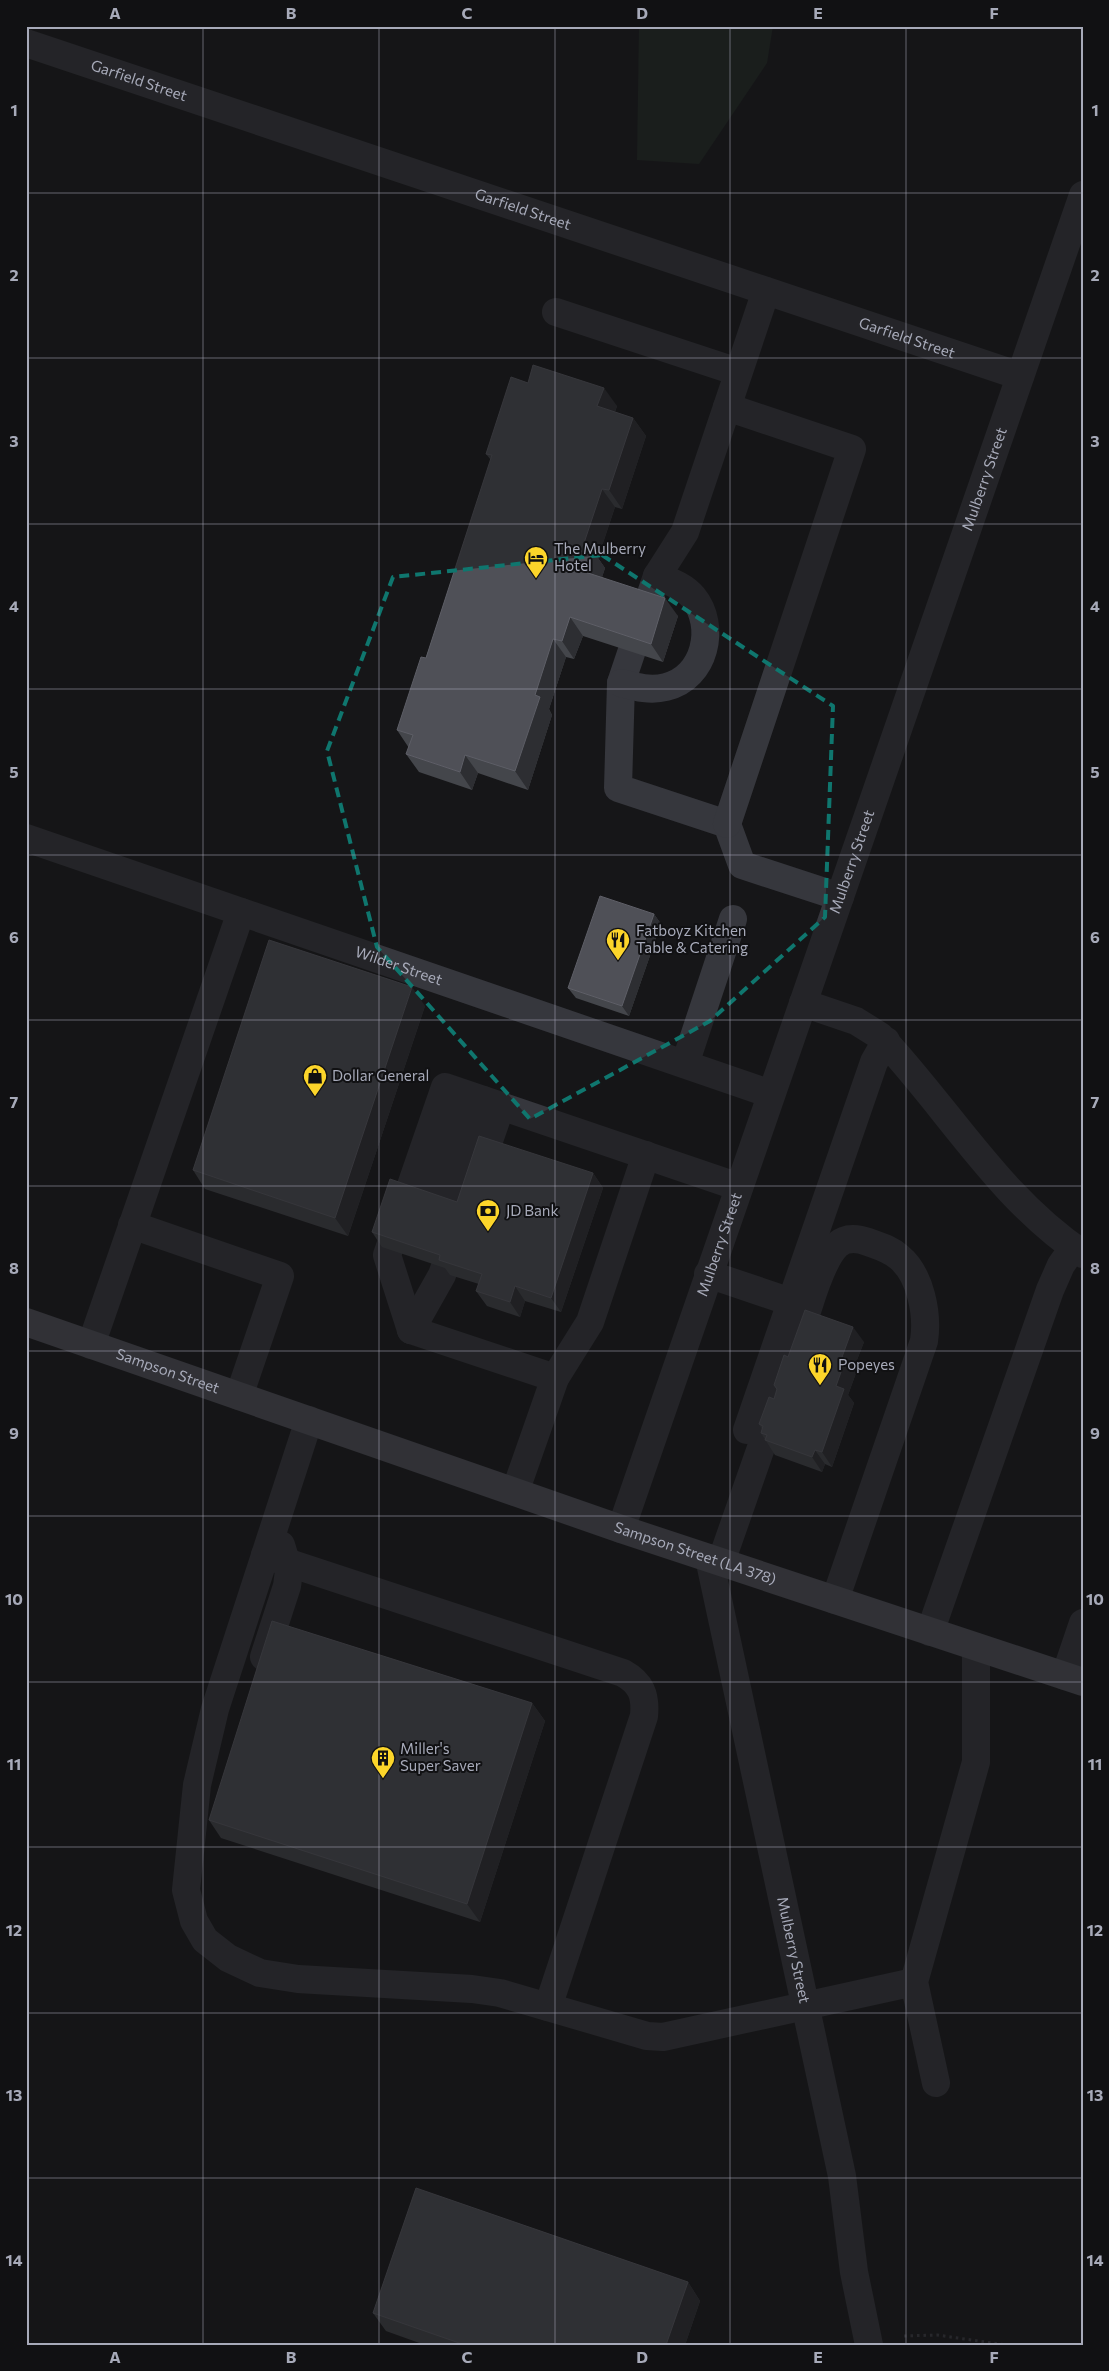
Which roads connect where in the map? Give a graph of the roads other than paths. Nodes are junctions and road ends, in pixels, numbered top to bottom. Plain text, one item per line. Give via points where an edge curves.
1 (26, 43) edge
2 (1083, 195) edge
3 (766, 291) junction
4 (556, 312) dead end
5 (738, 372) junction
6 (1020, 376) junction
7 (727, 407) junction
8 (657, 576) junction
9 (620, 683) junction
10 (727, 824) junction
11 (26, 838) edge
12 (840, 898) junction
13 (241, 912) junction
14 (733, 919) dead end
15 (803, 1003) junction
16 (886, 1042) junction
17 (685, 1064) junction
18 (771, 1094) junction
19 (482, 1100) junction
20 (646, 1155) junction
21 (739, 1187) junction
22 (132, 1225) junction
23 (1078, 1251) edge
24 (708, 1274) junction
25 (791, 1302) junction
26 (26, 1322) edge
27 (411, 1330) junction
28 (91, 1345) junction
29 (555, 1378) junction
30 (239, 1396) junction
31 (309, 1420) junction
32 (514, 1492) junction
33 (743, 1498) junction
34 (621, 1529) junction
35 (276, 1558) junction
36 (715, 1560) junction
37 (835, 1600) junction
38 (1083, 1623) edge
39 (930, 1632) junction
40 (976, 1647) junction
41 (1074, 1679) edge
42 (256, 1680) edge
43 (223, 1783) edge
44 (194, 1921) junction
45 (914, 1982) junction
46 (548, 2007) junction
47 (806, 2007) junction
48 (936, 2083) dead end
49 (869, 2343) edge

1 - 3 street, Garfield Street
2 - 6 street, Mulberry Street
3 - 5 street
3 - 6 street, Garfield Street
4 - 5 street
5 - 7 street
6 - 12 street, Mulberry Street
7 - 8 street via 685,532
7 - 10 street via 852,449
8 - 9 street
8 - 9 street via 677,584 692,596 702,612 707,631 704,651 696,666 683,679 668,687 650,689
9 - 10 street via 618,788
10 - 12 street via 742,865
11 - 13 street, Wilder Street
12 - 15 street, Mulberry Street
13 - 17 street, Wilder Street
13 - 22 street
14 - 17 street
15 - 16 street via 856,1021
15 - 18 street, Mulberry Street
16 - 23 street via 1015,1197
16 - 25 street via 874,1062
17 - 18 street, Wilder Street
18 - 21 street, Mulberry Street
19 - 20 street
19 - 27 street via 442,1274
19 - 27 street via 445,1087 387,1255
20 - 21 street
20 - 29 street via 590,1322
21 - 24 street, Mulberry Street
22 - 28 street
22 - 30 street via 280,1276
23 - 39 street via 1061,1265 1050,1290
24 - 25 street
24 - 34 street, Mulberry Street
25 - 33 street via 745,1435
26 - 28 main road, Sampson Street
27 - 29 street
28 - 30 main road, Sampson Street
29 - 32 street
30 - 31 main road, Sampson Street
31 - 32 main road, Sampson Street (LA 378)
31 - 35 street via 279,1512
32 - 34 main road, Sampson Street (LA 378)
33 - 36 street
33 - 37 street via 829,1255 847,1239 891,1251 908,1268 917,1287 926,1325 924,1341
34 - 36 main road, Sampson Street (LA 378)
35 - 42 street via 289,1571 287,1586
35 - 44 street via 215,1709 197,1785 186,1890
35 - 46 street via 623,1673 642,1689 646,1702 644,1716
36 - 37 main road, Sampson Street (LA 378)
36 - 47 street, Mulberry Street
37 - 39 main road, Sampson Street (LA 378)
38 - 41 street
39 - 40 main road, Sampson Street (LA 378)
40 - 41 main road, Sampson Street (LA 378)
40 - 45 street via 976,1762
43 - 44 street via 196,1868 191,1893
44 - 46 street via 205,1940 228,1958 260,1973 298,1979 472,1988
45 - 47 street
45 - 48 street
46 - 47 street via 647,2036 663,2037
47 - 49 street, Mulberry Street via 842,2176 854,2272

